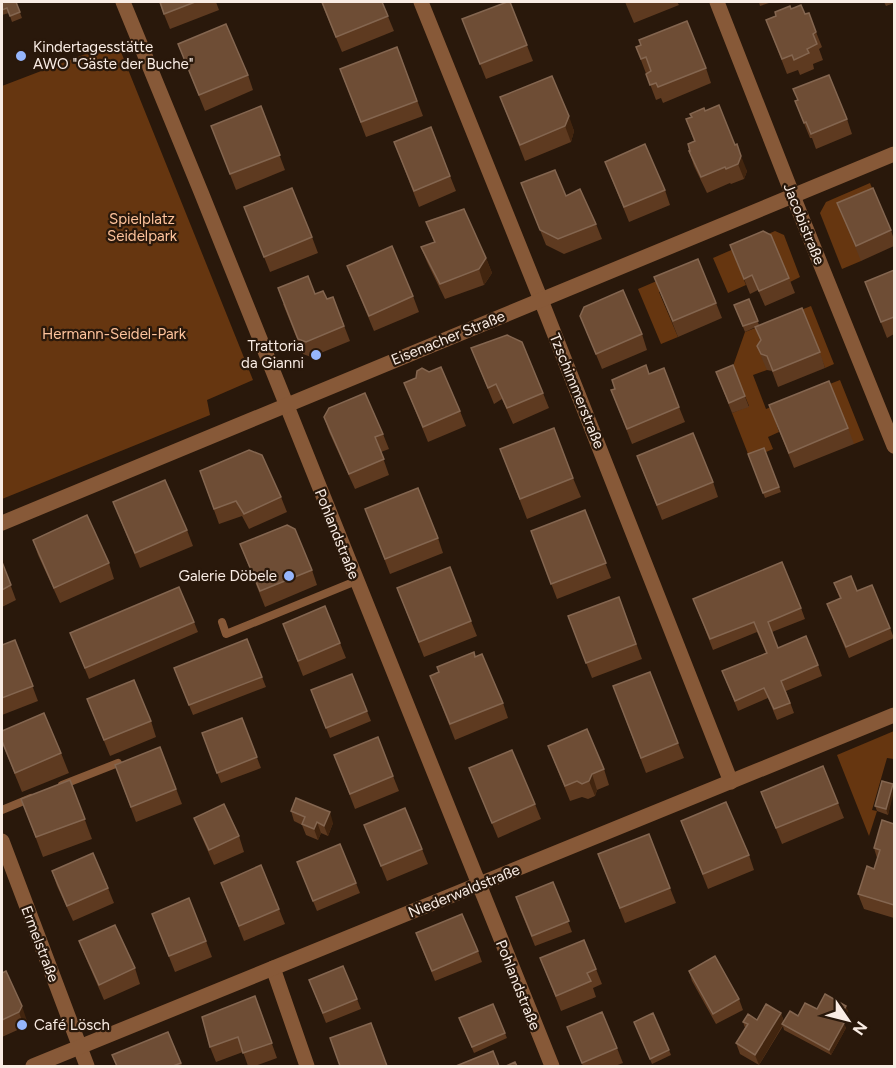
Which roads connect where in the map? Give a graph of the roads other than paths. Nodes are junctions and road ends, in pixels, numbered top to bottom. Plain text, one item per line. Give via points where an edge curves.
1 (123, 2) edge
2 (421, 2) edge
3 (717, 2) edge
4 (894, 154) edge
5 (793, 196) junction
6 (541, 300) junction
7 (286, 405) junction
8 (894, 446) edge
9 (2, 523) edge
10 (356, 581) junction
11 (222, 622) dead end
12 (894, 715) edge
13 (118, 763) edge
14 (731, 782) junction
15 (56, 788) edge
16 (35, 796) edge
17 (2, 810) edge
18 (2, 841) edge
19 (478, 885) junction
20 (273, 968) junction
21 (79, 1047) junction
22 (33, 1066) edge
23 (87, 1066) edge
24 (307, 1066) edge
25 (552, 1066) edge

1 - 7 street, Pohlandstraße
2 - 6 street, Tzschimmerstraße
3 - 5 street, Jacobistraße
4 - 5 street, Eisenacher Straße
5 - 6 street, Eisenacher Straße
5 - 8 street, Jacobistraße
6 - 7 street, Eisenacher Straße
6 - 14 street, Tzschimmerstraße
7 - 9 street, Eisenacher Straße
7 - 10 street, Pohlandstraße
10 - 11 lane via 226,634
10 - 19 street, Pohlandstraße
12 - 14 street, Niederwaldstraße
13 - 15 lane
14 - 19 street, Niederwaldstraße
16 - 17 lane
18 - 21 street, Ermelstraße
19 - 20 street, Niederwaldstraße
19 - 25 street, Pohlandstraße
20 - 21 street, Niederwaldstraße
20 - 24 street
21 - 22 street, Niederwaldstraße
21 - 23 street, Ermelstraße

